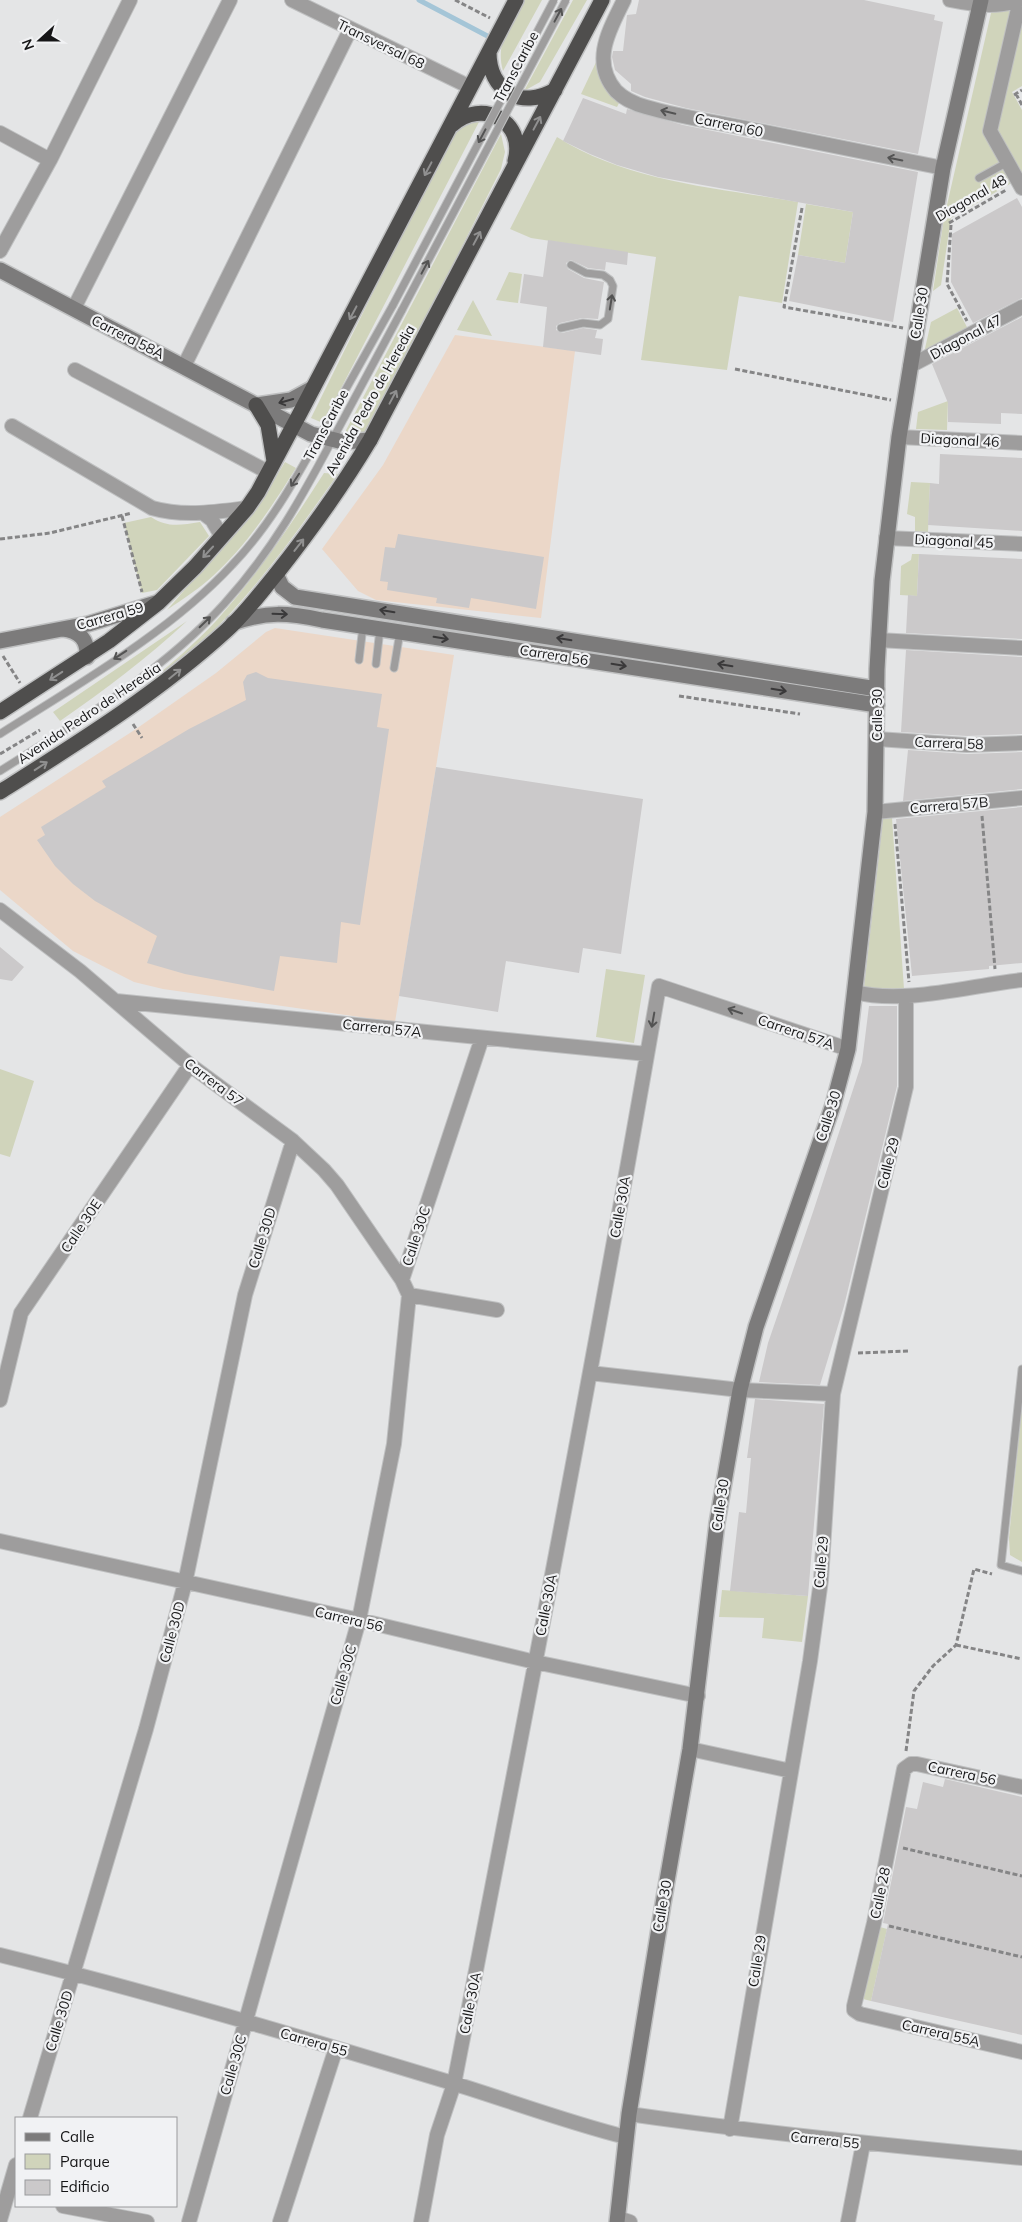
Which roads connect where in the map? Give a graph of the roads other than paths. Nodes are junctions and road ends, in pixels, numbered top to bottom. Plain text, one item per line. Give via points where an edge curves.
1 (130, 0) edge
2 (230, 0) edge
3 (292, 0) edge
4 (516, 0) edge
5 (554, 0) edge
6 (566, 0) edge
7 (602, 0) edge
8 (624, 0) edge
9 (950, 0) edge
10 (1020, 0) edge
11 (980, 3) edge
12 (350, 30) junction
13 (489, 52) junction
14 (470, 87) junction
15 (555, 90) junction
16 (450, 126) junction
17 (0, 133) edge
18 (50, 160) junction
19 (1008, 162) junction
20 (514, 166) junction
21 (943, 168) junction
22 (979, 178) dead end
23 (1021, 185) edge
24 (0, 251) edge
25 (572, 265) dead end
26 (0, 270) edge
27 (1022, 307) edge
28 (74, 308) junction
29 (561, 328) dead end
30 (184, 366) junction
31 (910, 366) junction
32 (75, 370) dead end
33 (313, 388) junction
34 (256, 405) junction
35 (294, 425) junction
36 (12, 426) dead end
37 (899, 436) junction
38 (326, 439) junction
39 (370, 440) junction
40 (1022, 443) edge
41 (271, 467) junction
42 (247, 508) junction
43 (203, 513) junction
44 (222, 537) junction
45 (886, 538) junction
46 (1022, 544) edge
47 (276, 574) junction
48 (152, 605) junction
49 (233, 624) junction
50 (363, 626) junction
51 (62, 629) junction
52 (380, 629) junction
53 (400, 632) junction
54 (0, 640) edge
55 (878, 640) junction
56 (1022, 648) edge
57 (87, 656) junction
58 (359, 660) dead end
59 (376, 664) dead end
60 (394, 668) dead end
61 (877, 689) junction
62 (876, 705) junction
63 (0, 712) edge
64 (0, 734) edge
65 (877, 739) junction
66 (1022, 743) edge
67 (0, 770) edge
68 (0, 792) edge
69 (1022, 798) edge
70 (875, 812) junction
71 (0, 910) edge
72 (1022, 980) edge
73 (659, 986) joint
74 (855, 992) junction
75 (908, 996) junction
76 (116, 1001) junction
77 (482, 1038) junction
78 (848, 1049) junction
79 (647, 1054) junction
80 (190, 1065) junction
81 (293, 1142) junction
82 (402, 1280) junction
83 (409, 1296) junction
84 (497, 1310) dead end
85 (1022, 1369) edge
86 (590, 1372) junction
87 (740, 1390) junction
88 (833, 1394) junction
89 (0, 1400) edge
90 (0, 1541) edge
91 (1022, 1571) edge
92 (185, 1583) junction
93 (359, 1620) junction
94 (535, 1662) junction
95 (698, 1696) junction
96 (690, 1749) junction
97 (904, 1769) joint
98 (790, 1771) junction
99 (1022, 1787) edge
100 (0, 1955) edge
101 (74, 1973) junction
102 (860, 2014) joint
103 (245, 2022) junction
104 (336, 2048) junction
105 (1022, 2052) edge
106 (454, 2084) junction
107 (629, 2114) junction
108 (30, 2117) edge
109 (730, 2129) junction
110 (626, 2137) junction
111 (863, 2144) junction
112 (1022, 2158) edge
113 (15, 2168) edge
114 (8, 2195) edge
115 (68, 2207) edge
116 (0, 2220) edge
117 (622, 2221) edge
118 (147, 2222) edge
119 (189, 2222) edge
120 (280, 2222) edge
121 (421, 2222) edge
122 (848, 2222) edge

1 - 18 street
2 - 28 street
3 - 12 street, Transversal 68
4 - 13 highway
5 -> 38 lane, TransCaribe, bridge
38 -> 6 lane, TransCaribe, bridge via 402,310
7 - 15 highway, Avenida Pedro de Heredia
21 -> 8 street, Carrera 60 via 690,117 646,107 624,97 609,81 602,52
9 - 11 street
10 - 11 street via 1006,5
10 - 19 street via 990,131
11 - 21 main road, Calle 30
12 - 14 street, Transversal 68
12 - 30 street
13 - 14 highway
13 - 15 highway via 492,76 509,93 532,99
14 - 16 highway
20 -> 15 highway, Avenida Pedro de Heredia
16 - 20 highway via 470,113 494,115 512,131 517,154
16 -> 33 highway
17 - 18 street
18 - 24 street
19 - 22 lane
19 - 23 street
39 -> 20 highway, Avenida Pedro de Heredia
21 - 31 main road, Calle 30
29 -> 25 lane via 583,323 600,324 608,319 613,286 610,280
26 - 28 main road, Carrera 58A
27 - 31 street, Diagonal 47
28 - 30 main road, Carrera 58A
30 - 34 main road, Carrera 58A
31 - 37 main road, Calle 30
32 - 41 street
33 -> 34 main road via 281,403
33 - 35 highway
34 - 35 main road, Carrera 58A
34 - 41 highway via 268,425
35 - 38 main road, Carrera 58A
35 - 41 highway
36 - 43 street via 152,508 176,513
37 - 40 street, Diagonal 46
37 - 45 main road, Calle 30
38 - 39 main road, Carrera 58A
38 -> 64 lane, TransCaribe via 251,544 219,579 142,641
67 -> 38 lane, TransCaribe via 140,679 223,605 286,523
47 -> 39 highway, Avenida Pedro de Heredia via 326,509
41 - 42 highway
42 - 43 street
42 - 44 highway
43 - 44 street via 212,520
44 -> 48 highway
45 - 46 street, Diagonal 45
45 - 55 main road, Calle 30
47 - 49 highway, Avenida Pedro de Heredia
61 -> 47 main road, Carrera 56 via 295,597 282,587
48 - 51 main road, Carrera 59
48 - 57 highway
49 -> 50 main road, Carrera 56 via 272,613
68 -> 49 highway, Avenida Pedro de Heredia via 119,716
50 - 52 main road, Carrera 56
50 - 58 lane
51 - 54 main road, Carrera 59
51 - 57 main road, Carrera 59 via 78,633 84,640
52 - 53 main road, Carrera 56
52 - 59 lane
53 - 60 lane
53 -> 62 main road, Carrera 56
55 - 56 street
55 - 61 main road, Calle 30
57 -> 63 highway
61 - 62 main road, Calle 30
62 - 65 main road, Calle 30
65 - 66 street, Carrera 58 via 974,745
65 - 70 main road, Calle 30
69 - 70 street, Carrera 57B
70 - 74 main road, Calle 30
71 - 76 street, Carrera 57
72 - 75 street
78 -> 73 street, Carrera 57A
73 -> 79 street, Calle 30A
74 - 75 street
74 - 78 main road, Calle 30
75 - 88 street, Calle 29 via 906,1087
76 - 77 street, Carrera 57A
76 - 80 street, Carrera 57
77 - 79 street, Carrera 57A
77 - 82 street, Calle 30C
78 - 87 main road, Calle 30 via 833,1105 756,1327
79 - 86 street, Calle 30A
80 - 81 street, Carrera 57
80 - 89 street, Calle 30E via 21,1314
81 - 82 street, Carrera 57 via 333,1181
81 - 92 street, Calle 30D via 245,1295
82 - 83 street, Calle 30C
83 - 84 street
83 - 93 street, Calle 30C via 394,1444
85 - 91 lane via 1001,1566
86 - 87 street
86 - 94 street, Calle 30A
87 - 88 street
87 - 95 main road, Calle 30 via 715,1539
88 - 98 street, Calle 29 via 820,1580 810,1661
90 - 92 street, Carrera 56
92 - 93 street, Carrera 56
92 - 101 street, Calle 30D
93 - 94 street, Carrera 56
93 - 103 street, Calle 30C
94 - 95 street, Carrera 56
94 - 106 street, Calle 30A
95 - 96 main road, Calle 30
96 - 98 street
96 - 107 main road, Calle 30
97 - 99 street, Carrera 56 via 917,1764
97 - 102 street, Calle 28 via 854,2006
98 - 109 street, Calle 29
100 - 101 street, Carrera 55
101 - 103 street, Carrera 55
101 - 108 street, Calle 30D
102 - 105 street, Carrera 55A
103 - 104 street, Carrera 55
103 - 119 street, Calle 30C
104 - 106 street, Carrera 55
104 - 120 street
106 - 110 street, Carrera 55 via 578,2125
106 - 121 street, Calle 30A via 437,2135
107 - 109 street, Carrera 55
107 - 110 main road, Calle 30
109 - 111 street, Carrera 55
110 - 117 main road, Calle 30
111 - 112 street, Carrera 55
111 - 122 street
113 - 114 street
114 - 116 street
115 - 118 street

